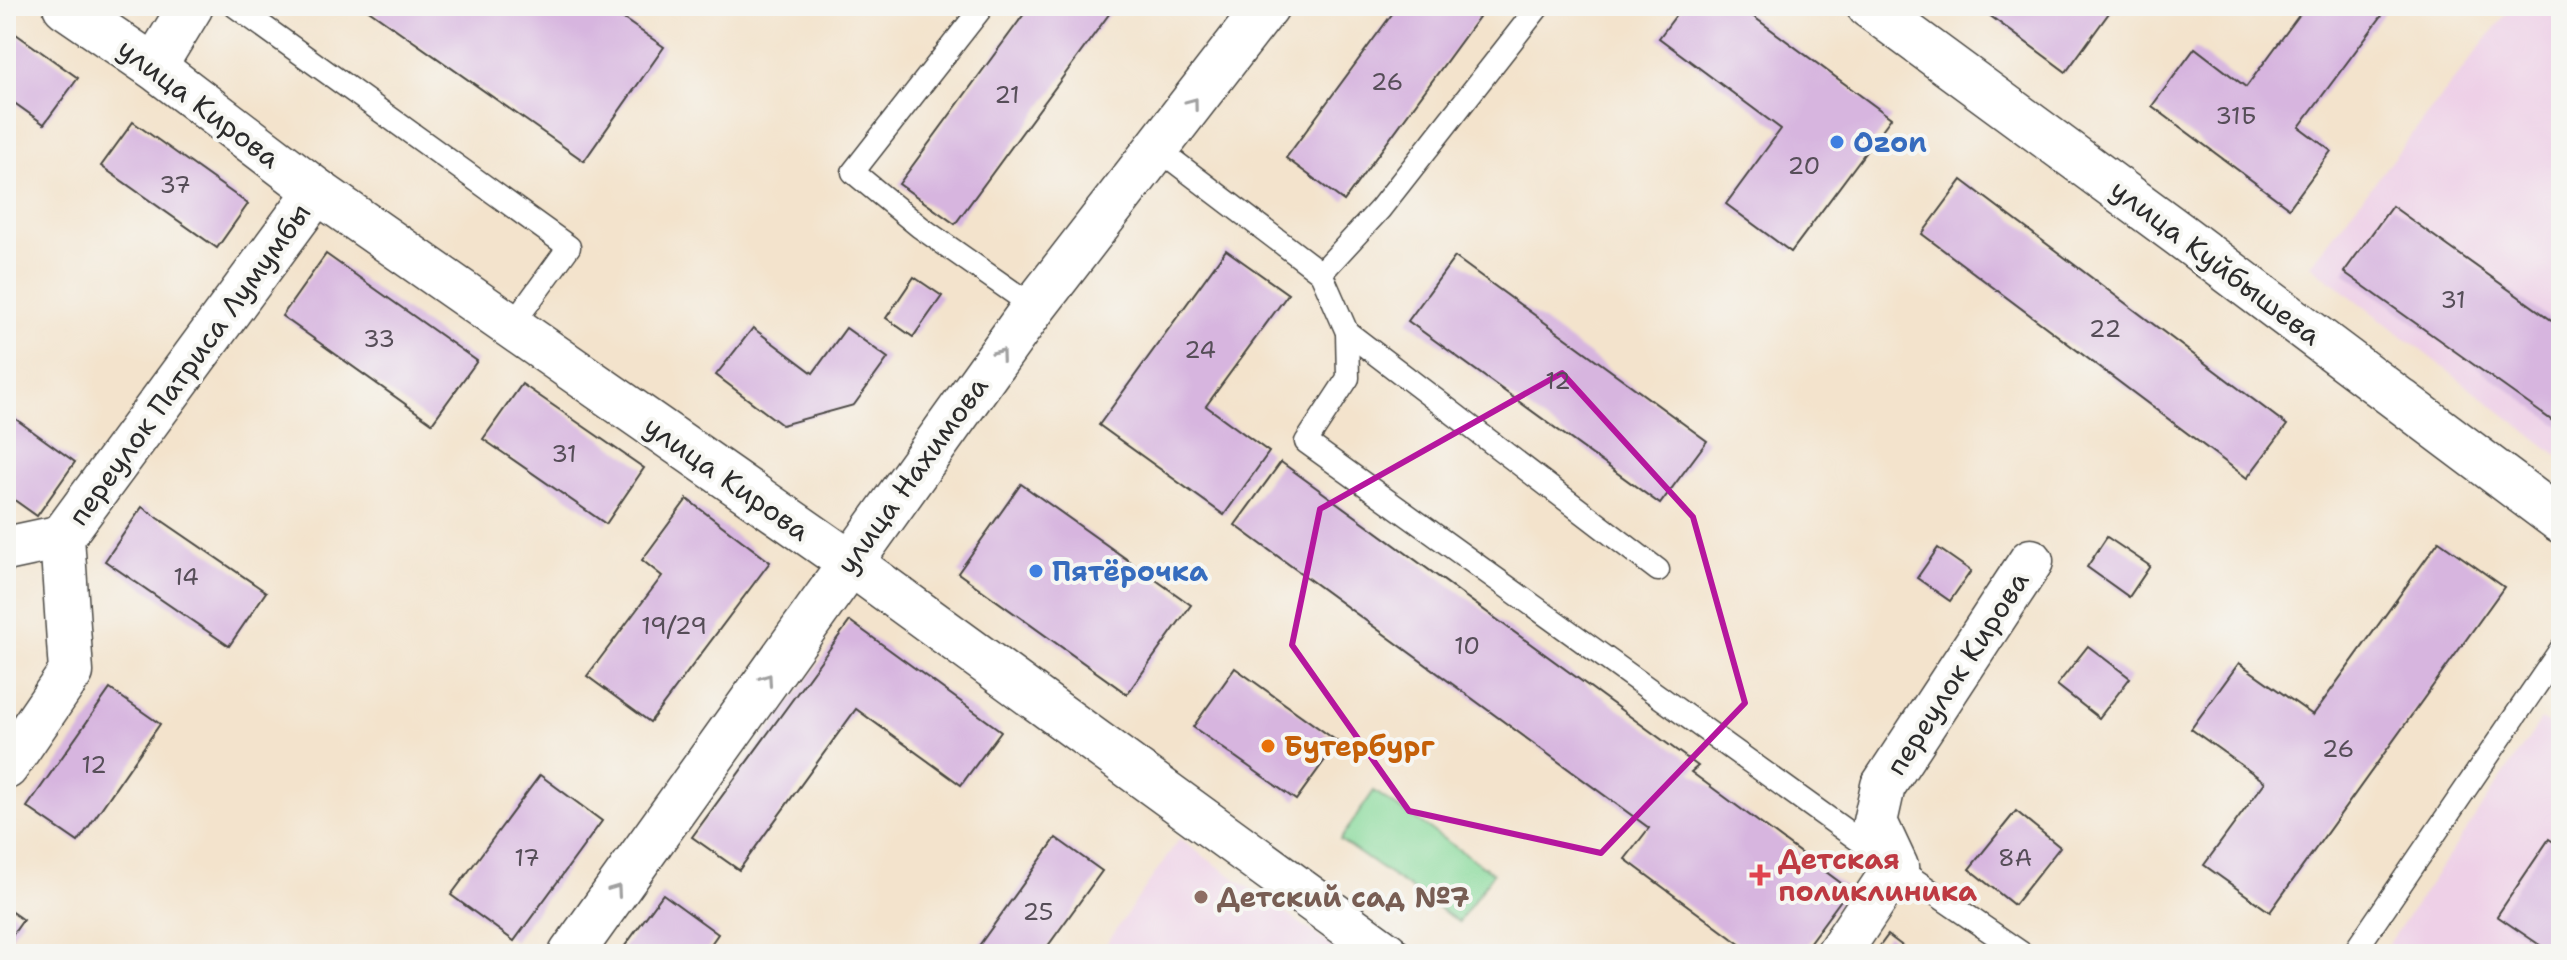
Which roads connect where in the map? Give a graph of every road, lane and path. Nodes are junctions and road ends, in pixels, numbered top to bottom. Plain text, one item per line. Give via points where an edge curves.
1 (65, 6) edge
2 (191, 6) edge
3 (235, 6) edge
4 (983, 6) edge
5 (1267, 6) edge
6 (1539, 6) edge
7 (1869, 6) edge
8 (154, 67) junction
9 (1158, 149) junction
10 (317, 191) junction
11 (1321, 273) junction
12 (1034, 307) junction
13 (510, 328) junction
14 (1347, 332) junction
15 (2561, 521) edge
16 (62, 537) junction
17 (6, 549) edge
18 (2031, 561) dead end
19 (849, 562) junction
20 (1658, 570) dead end
21 (2561, 649) edge
22 (6, 767) edge
23 (1896, 867) junction
24 (571, 954) edge
25 (1387, 954) edge
26 (1838, 954) edge
27 (2023, 954) edge
28 (2353, 954) edge

1 - 8 street, улица Кирова
2 - 8 street
3 - 13 lane via 569,247
4 - 12 lane via 853,172 920,227
9 -> 5 street, улица Нахимова
6 - 11 lane via 1380,209
7 - 15 street, улица Куйбышева
8 - 10 street, улица Кирова
9 - 11 lane
9 - 12 street, улица Нахимова
10 - 13 street, улица Кирова
10 - 16 street, переулок Патриса Лумумбы
11 - 14 lane
19 -> 12 street, улица Нахимова
13 - 19 street, улица Кирова
14 - 20 lane
14 - 23 lane via 1348,378 1306,442
16 - 17 street, переулок Патриса Лумумбы
16 - 22 street, переулок Патриса Лумумбы via 71,672
18 - 23 street, переулок Кирова via 1883,786 1875,822
24 -> 19 street, улица Нахимова
19 - 25 street, улица Кирова
21 - 28 lane
23 - 26 street
23 - 27 lane

